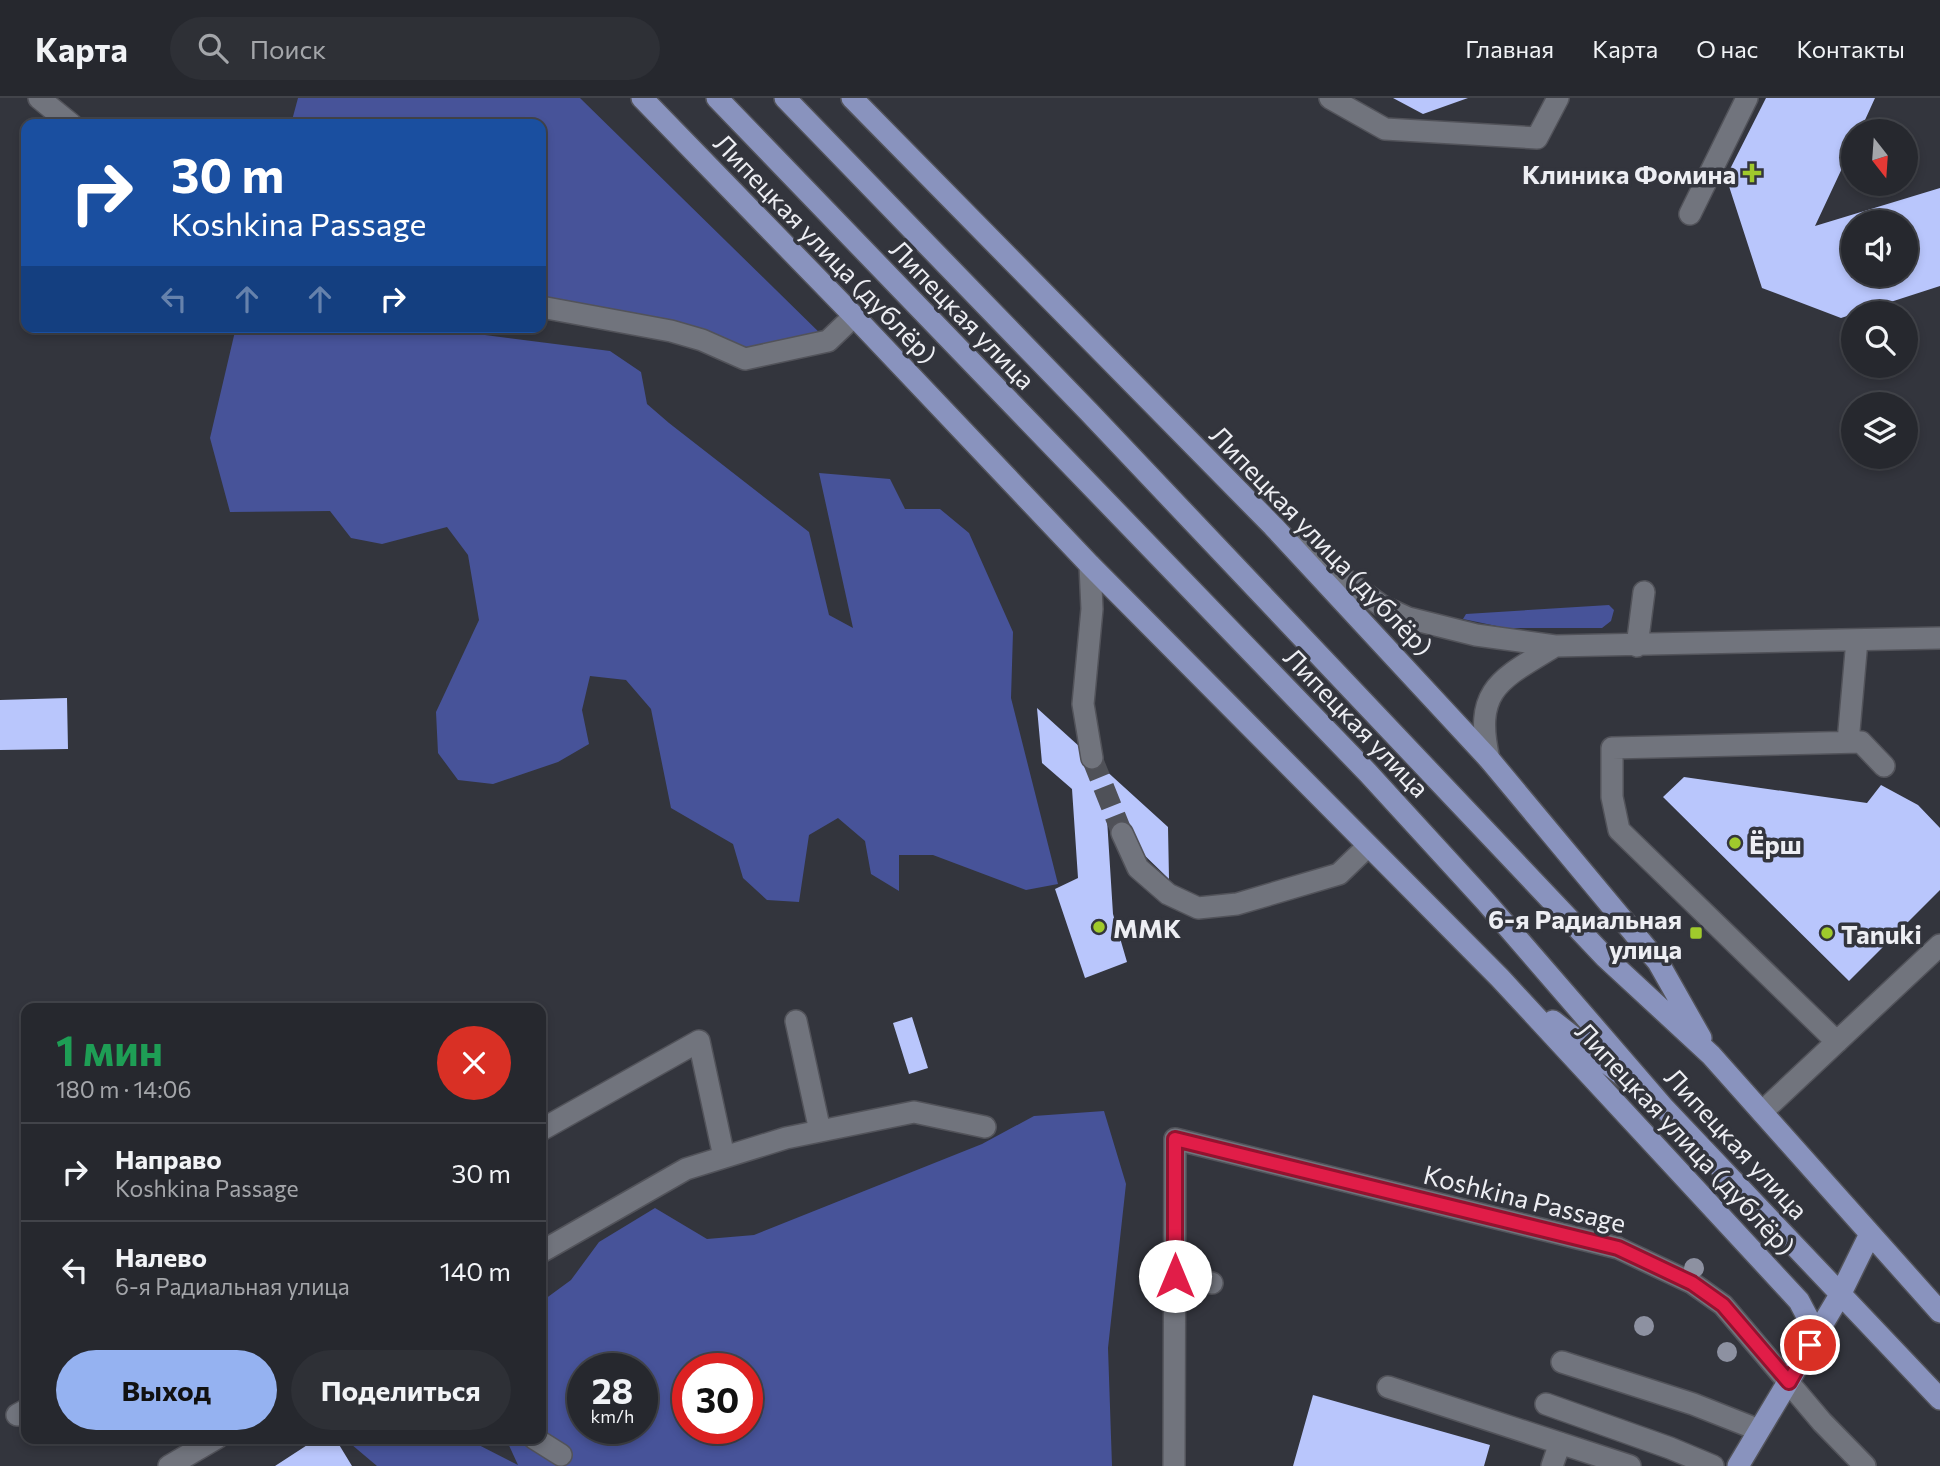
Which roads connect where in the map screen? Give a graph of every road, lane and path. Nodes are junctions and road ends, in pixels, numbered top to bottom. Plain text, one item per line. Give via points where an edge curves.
1 (39, 98) edge
2 (642, 98) edge
3 (717, 98) edge
4 (785, 98) edge
5 (852, 98) edge
6 (1330, 98) edge
7 (1558, 98) edge
8 (1746, 98) edge
9 (65, 119) edge
10 (1690, 214) dead end
11 (546, 308) edge
12 (854, 316) junction
13 (1273, 526) junction
14 (1090, 565) junction
15 (1644, 592) dead end
16 (1940, 638) edge
17 (1857, 640) junction
18 (1555, 646) junction
19 (1637, 646) junction
20 (1848, 742) junction
21 (1092, 758) tunnel mouth
22 (1489, 759) junction
23 (1884, 766) dead end
24 (1122, 833) tunnel mouth
25 (1367, 846) junction
26 (1940, 945) edge
27 (1500, 978) junction
28 (796, 1021) dead end
29 (1837, 1042) junction
30 (1711, 1055) junction
31 (1665, 1109) junction
32 (1762, 1112) junction
33 (546, 1127) edge
34 (985, 1127) dead end
35 (820, 1131) junction
36 (724, 1157) junction
37 (1870, 1234) junction
38 (546, 1249) edge
39 (1175, 1276) junction
40 (1212, 1283) dead end
41 (1840, 1295) junction
42 (1940, 1312) edge
43 (1810, 1345) junction
44 (1562, 1362) dead end
45 (1789, 1382) junction
46 (1388, 1387) dead end
47 (1940, 1399) edge
48 (1546, 1404) dead end
49 (1759, 1430) junction
50 (1560, 1443) junction
51 (207, 1444) edge
52 (544, 1444) edge
53 (561, 1455) dead end
54 (169, 1466) edge
55 (1174, 1466) edge
56 (1552, 1466) edge
57 (1630, 1466) edge
58 (1713, 1466) edge
59 (1738, 1466) edge
60 (1865, 1466) edge

1 - 9 street
2 - 12 main road, Липецкая улица (дублёр)
3 - 31 main road, Липецкая улица via 1368,773
4 - 30 main road, Липецкая улица via 1605,957
5 - 13 main road, Липецкая улица (дублёр)
6 - 7 street via 1385,129 1537,138
8 - 10 street
11 - 12 street via 671,331 745,359 828,341
12 - 14 main road, Липецкая улица (дублёр)
13 - 18 street via 1382,606 1408,618 1476,635
13 - 22 main road, Липецкая улица (дублёр)
14 - 21 street via 1092,609 1083,704
14 - 25 main road, Липецкая улица (дублёр)
15 - 19 street
16 - 17 street
17 - 19 street
17 - 20 street
18 - 19 street
18 - 22 street via 1503,679 1486,703 1484,738
20 - 23 street via 1861,742
20 - 29 street via 1612,748 1612,797 1619,830
22 - 30 main road, Липецкая улица (дублёр) via 1658,962
24 - 25 street via 1138,868 1168,894 1198,908 1237,904 1339,874
25 - 27 main road, Липецкая улица (дублёр)
26 - 29 street
27 - 31 main road, Липецкая улица (дублёр)
27 - 43 main road, Липецкая улица (дублёр) via 1799,1301 1809,1320
28 - 35 street
29 - 32 street
30 - 32 main road, Липецкая улица
31 - 41 main road, Липецкая улица
32 - 37 main road, Липецкая улица
33 - 36 street via 699,1041
34 - 35 street via 914,1112
35 - 36 street
36 - 38 street via 686,1169
37 - 41 main road
37 - 42 main road, Липецкая улица
39 - 40 street
39 - 45 street, Koshkina Passage via 1175,1139 1618,1248 1692,1283 1723,1305
39 - 55 street
41 - 43 main road
41 - 47 main road, Липецкая улица
43 - 45 main road
44 - 49 street
45 - 49 main road
45 - 60 street, Koshkina Passage
46 - 50 street
48 - 58 street
49 - 59 main road
50 - 56 street
50 - 57 street
51 - 54 street
52 - 53 street

